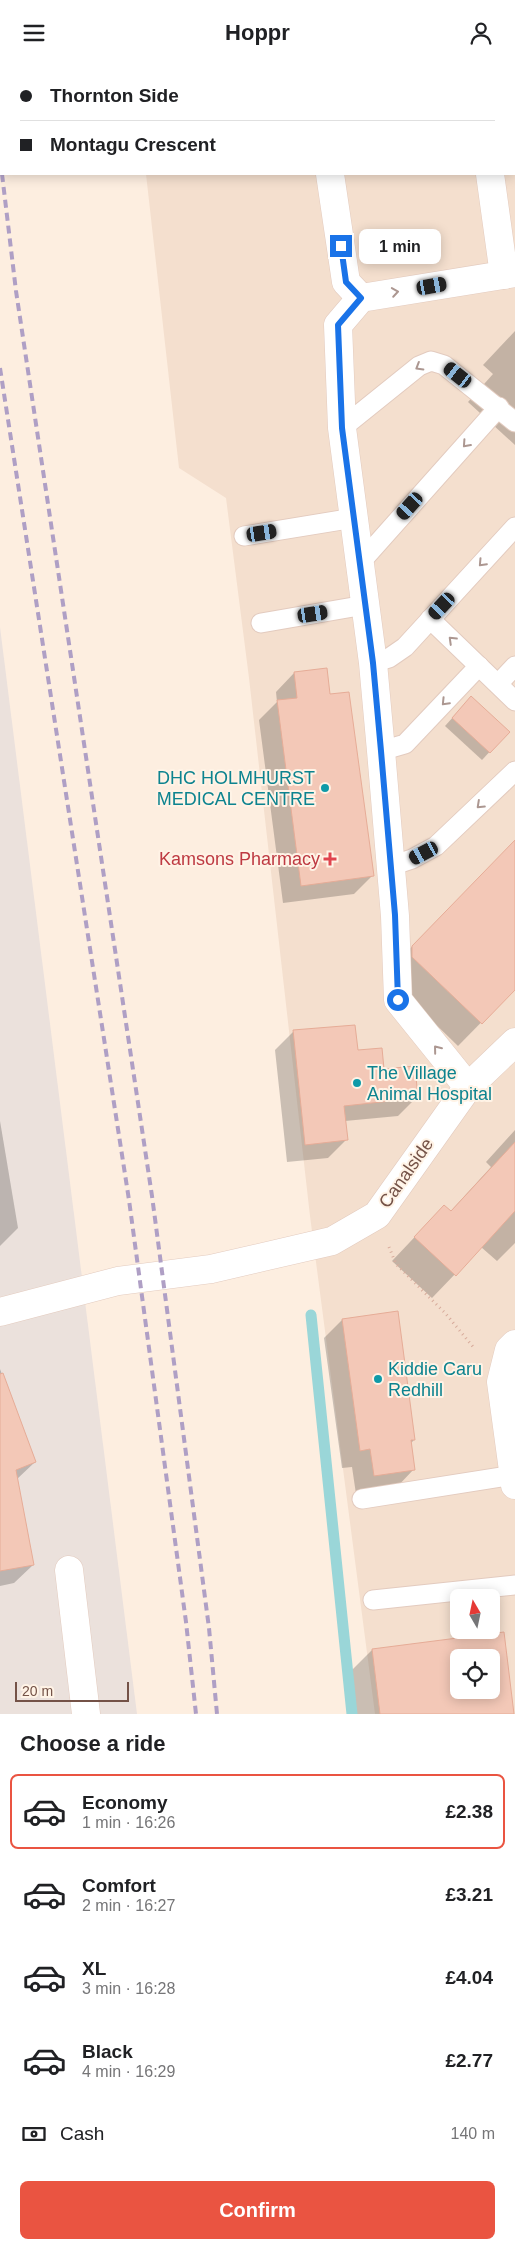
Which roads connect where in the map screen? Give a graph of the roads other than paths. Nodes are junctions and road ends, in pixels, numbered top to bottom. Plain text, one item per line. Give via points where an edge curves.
1 (330, 175) edge
2 (490, 175) edge
3 (509, 274) edge
4 (361, 298) junction
5 (499, 407) junction
6 (515, 422) edge
7 (342, 428) junction
8 (354, 518) junction
9 (515, 527) edge
10 (244, 536) dead end
11 (360, 563) junction
12 (365, 605) junction
13 (430, 619) junction
14 (261, 623) dead end
15 (373, 663) junction
16 (479, 666) junction
17 (515, 666) edge
18 (498, 685) junction
19 (515, 701) edge
20 (381, 751) junction
21 (515, 771) edge
22 (391, 865) junction
23 (515, 1042) edge
24 (468, 1087) junction
25 (0, 1312) edge
26 (515, 1344) edge
27 (514, 1480) edge
28 (362, 1499) dead end
29 (69, 1570) dead end
30 (515, 1585) edge
31 (373, 1600) dead end
32 (86, 1714) edge

1 - 4 street via 346,282
2 - 3 street
4 -> 3 street
4 - 7 street via 338,325
5 - 6 lane
5 -> 7 lane via 444,365 431,361 419,366
5 -> 11 lane
7 - 8 street
8 - 10 lane
8 - 11 street
9 -> 13 lane
11 - 12 street
12 - 14 lane
12 - 15 street
13 - 15 lane via 404,647 389,658
16 -> 13 lane
15 - 20 street
16 - 18 lane
16 -> 20 lane via 405,744
17 - 18 lane
18 - 19 lane
20 - 22 street
21 -> 22 lane via 436,846 412,859
24 -> 22 street via 398,1000
23 - 24 street, Canalside
24 - 25 street, Canalside via 377,1215 332,1241 212,1269 118,1281
26 - 27 street via 509,1350 501,1382
27 - 28 lane
29 - 32 street
30 - 31 lane

